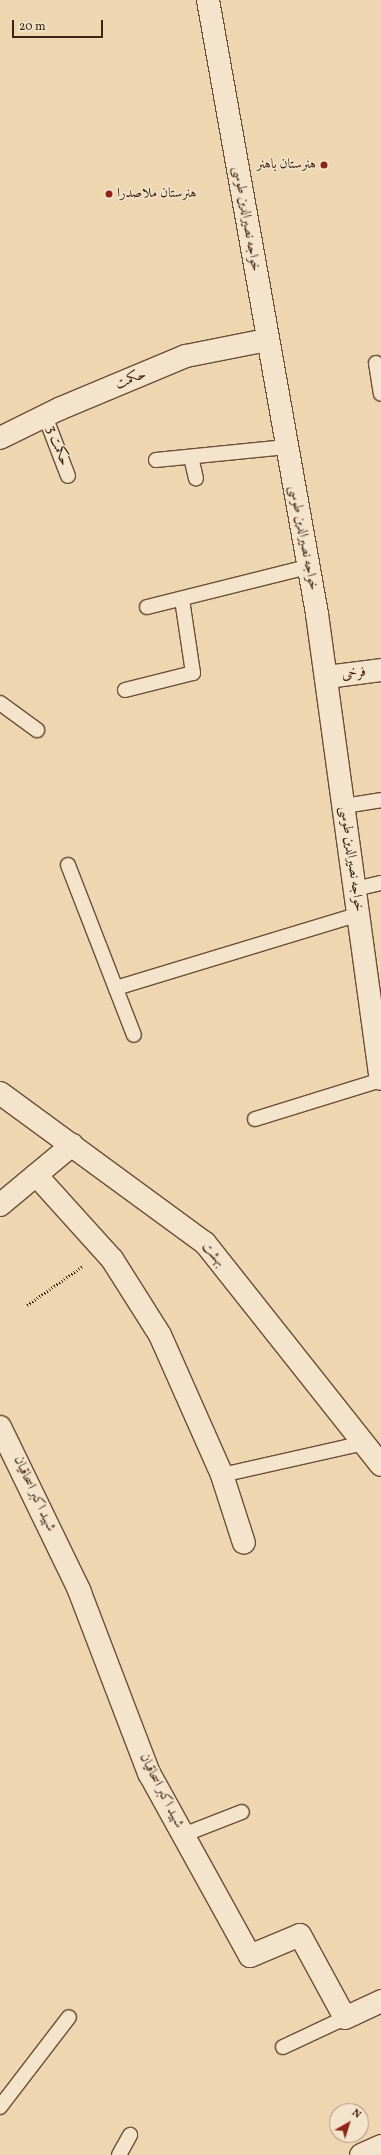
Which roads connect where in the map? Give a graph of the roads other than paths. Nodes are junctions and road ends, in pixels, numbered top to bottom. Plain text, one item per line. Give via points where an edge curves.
1 (208, 0) edge
2 (267, 340) junction
3 (376, 364) dead end
4 (381, 394) edge
5 (45, 416) junction
6 (0, 438) edge
7 (286, 447) junction
8 (191, 457) junction
9 (156, 460) dead end
10 (68, 476) dead end
11 (196, 478) dead end
12 (308, 567) junction
13 (182, 599) junction
14 (147, 607) dead end
15 (381, 670) edge
16 (327, 677) junction
17 (125, 690) dead end
18 (0, 703) edge
19 (37, 730) dead end
20 (381, 800) edge
21 (344, 806) junction
22 (68, 865) dead end
23 (381, 884) edge
24 (355, 889) junction
25 (359, 914) junction
26 (116, 988) junction
27 (134, 1035) dead end
28 (381, 1080) edge
29 (0, 1093) edge
30 (255, 1119) dead end
31 (72, 1145) junction
32 (36, 1175) junction
33 (0, 1205) edge
34 (0, 1427) edge
35 (364, 1443) junction
36 (381, 1465) edge
37 (222, 1475) junction
38 (244, 1543) dead end
39 (242, 1812) dead end
40 (184, 1835) junction
41 (381, 2001) edge
42 (69, 2017) dead end
43 (345, 2018) junction
44 (283, 2047) dead end
45 (0, 2107) edge
46 (130, 2135) dead end
47 (381, 2146) edge
48 (119, 2155) edge
49 (361, 2155) edge

1 - 2 street, خواجه نصیرالدین طوسی
2 - 5 street, حکمت via 186,356
2 - 7 street, خواجه نصیرالدین طوسی
3 - 4 lane
5 - 6 street, حکمت
5 - 10 lane, حکمت 3
7 - 8 lane
7 - 12 street, خواجه نصیرالدین طوسی
8 - 9 lane
8 - 11 lane
12 - 13 lane
12 - 16 street, خواجه نصیرالدین طوسی
13 - 14 lane
13 - 17 lane via 193,673
15 - 16 street, فرخی
16 - 21 street, خواجه نصیرالدین طوسی
18 - 19 lane
20 - 21 lane
21 - 24 street, خواجه نصیرالدین طوسی
22 - 26 lane
23 - 24 lane
24 - 25 street, خواجه نصیرالدین طوسی
25 - 26 lane
25 - 28 street, خواجه نصیرالدین طوسی
26 - 27 lane
28 - 30 lane
29 - 31 street, بهشت
31 - 32 street
31 - 35 street, بهشت via 205,1243
32 - 33 street
32 - 37 street via 105,1250 160,1335
34 - 40 street, شهید اکبر اسحاقیان via 79,1590 149,1773
35 - 36 street, بهشت
35 - 37 lane
37 - 38 street
39 - 40 lane
40 - 43 street, شهید اکبر اسحاقیان via 250,1956 300,1935
41 - 43 street
42 - 45 lane
43 - 44 lane
46 - 48 lane
47 - 49 street

